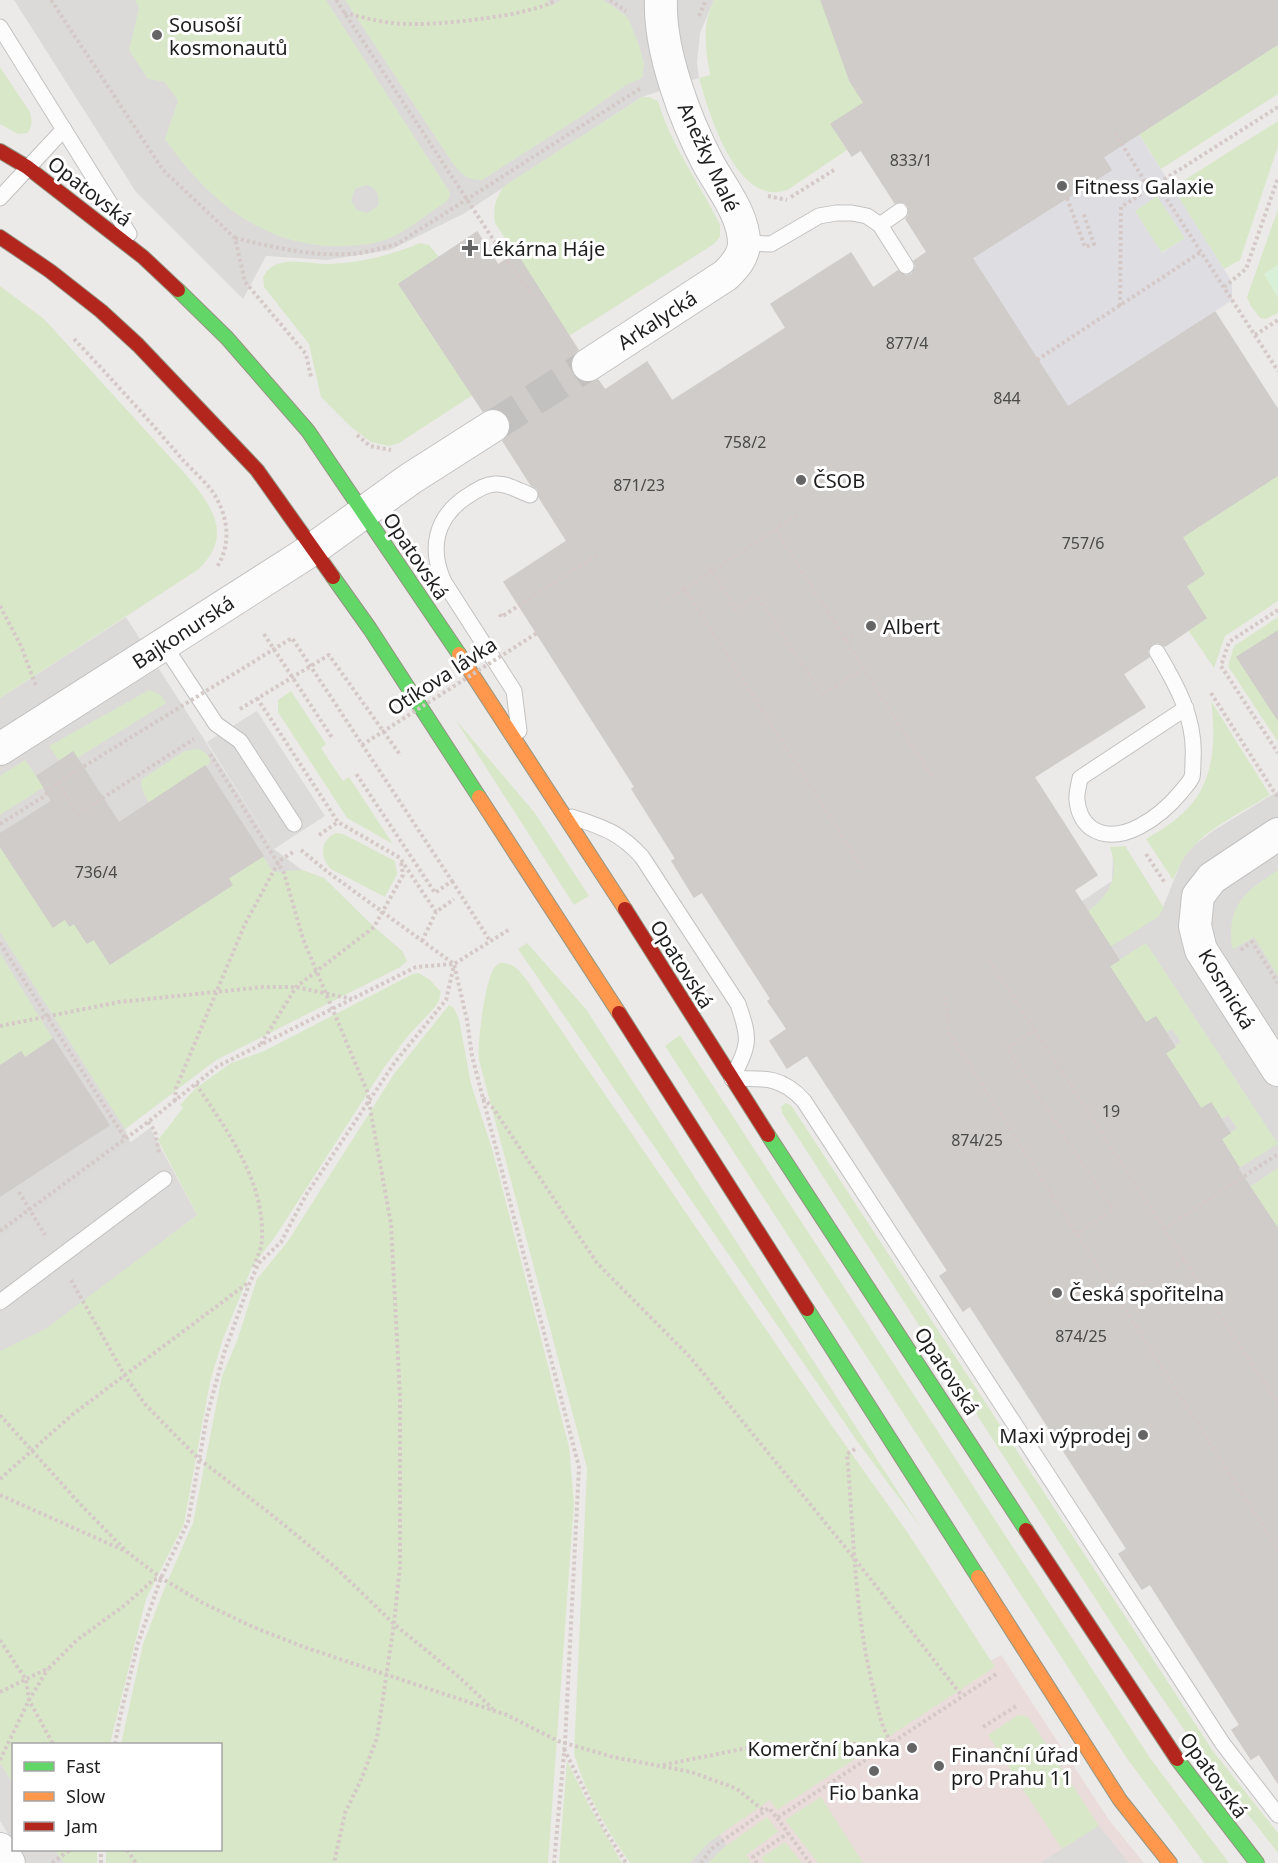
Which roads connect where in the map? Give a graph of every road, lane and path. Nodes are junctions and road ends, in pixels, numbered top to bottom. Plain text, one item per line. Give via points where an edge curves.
1 (51, 0) edge
2 (336, 0) edge
3 (556, 0) edge
4 (661, 0) edge
5 (344, 12) junction
6 (0, 27) edge
7 (673, 72) junction
8 (1278, 107) edge
9 (64, 129) junction
10 (1115, 133) dead end
11 (0, 151) edge
12 (27, 167) junction
13 (1278, 178) edge
14 (1157, 184) junction
15 (1149, 188) junction
16 (0, 198) edge
17 (1067, 198) dead end
18 (468, 199) junction
19 (900, 211) dead end
20 (1083, 212) dead end
21 (880, 225) junction
22 (0, 237) edge
23 (235, 238) junction
24 (744, 243) junction
25 (1202, 252) junction
26 (143, 257) junction
27 (906, 266) dead end
28 (1224, 287) junction
29 (533, 296) dead end
30 (1120, 306) junction
31 (1278, 320) edge
32 (1272, 324) junction
33 (1278, 327) edge
34 (68, 333) dead end
35 (1255, 335) junction
36 (1037, 360) dead end
37 (588, 365) tunnel mouth
38 (1278, 371) edge
39 (314, 386) dead end
40 (493, 426) tunnel mouth
41 (355, 434) dead end
42 (391, 450) dead end
43 (530, 495) dead end
44 (364, 514) junction
45 (797, 515) dead end
46 (776, 530) junction
47 (314, 549) junction
48 (597, 555) dead end
49 (218, 566) dead end
50 (709, 567) dead end
51 (712, 572) junction
52 (685, 589) junction
53 (662, 604) dead end
54 (0, 606) edge
55 (1278, 610) edge
56 (501, 617) dead end
57 (537, 633) dead end
58 (264, 634) dead end
59 (855, 634) dead end
60 (845, 640) junction
61 (164, 645) junction
62 (1156, 652) dead end
63 (863, 668) junction
64 (292, 677) junction
65 (1205, 683) dead end
66 (257, 698) dead end
67 (1186, 708) junction
68 (54, 715) junction
69 (333, 739) dead end
70 (204, 745) dead end
71 (362, 745) junction
72 (0, 749) edge
73 (521, 749) junction
74 (1278, 753) edge
75 (401, 756) dead end
76 (356, 772) dead end
77 (932, 777) dead end
78 (57, 783) junction
79 (111, 792) dead end
80 (1278, 799) edge
81 (565, 815) junction
82 (338, 822) junction
83 (0, 824) edge
84 (294, 824) dead end
85 (1131, 831) junction
86 (1278, 834) edge
87 (319, 835) dead end
88 (400, 858) junction
89 (279, 861) junction
90 (863, 869) dead end
91 (452, 882) junction
92 (454, 899) dead end
93 (381, 912) junction
94 (435, 912) junction
95 (1196, 926) junction
96 (510, 928) dead end
97 (490, 941) junction
98 (422, 942) junction
99 (0, 943) edge
100 (1238, 952) dead end
101 (989, 960) dead end
102 (454, 964) junction
103 (316, 970) junction
104 (1278, 982) edge
105 (296, 987) junction
106 (216, 992) junction
107 (326, 994) junction
108 (946, 996) dead end
109 (353, 999) junction
110 (334, 1009) junction
111 (47, 1017) junction
112 (0, 1026) edge
113 (1035, 1030) junction
114 (261, 1045) junction
115 (1278, 1070) edge
116 (732, 1078) junction
117 (196, 1084) junction
118 (483, 1098) junction
119 (176, 1101) junction
120 (369, 1101) junction
121 (148, 1122) junction
122 (125, 1138) junction
123 (1278, 1154) edge
124 (164, 1179) joint
125 (19, 1192) dead end
126 (29, 1209) junction
127 (1164, 1229) junction
128 (0, 1231) edge
129 (1076, 1234) junction
130 (60, 1258) junction
131 (1184, 1260) junction
132 (1176, 1265) dead end
133 (1149, 1281) dead end
134 (250, 1282) junction
135 (1117, 1300) junction
136 (0, 1302) edge
137 (125, 1376) junction
138 (1278, 1404) edge
139 (0, 1415) edge
140 (32, 1449) junction
141 (855, 1449) dead end
142 (199, 1459) junction
143 (0, 1479) edge
144 (0, 1495) edge
145 (1278, 1550) edge
146 (127, 1552) junction
147 (854, 1558) junction
148 (161, 1578) junction
149 (394, 1624) junction
150 (0, 1640) edge
151 (49, 1668) junction
152 (1003, 1669) dead end
153 (388, 1674) junction
154 (26, 1680) junction
155 (0, 1692) edge
156 (962, 1696) junction
157 (29, 1700) junction
158 (1024, 1701) dead end
159 (496, 1711) junction
160 (983, 1727) dead end
161 (891, 1742) junction
162 (52, 1743) edge
163 (115, 1743) edge
164 (564, 1746) junction
165 (880, 1750) junction
166 (0, 1760) edge
167 (659, 1766) junction
168 (764, 1811) junction
169 (1278, 1815) edge
170 (777, 1818) junction
171 (788, 1833) junction
172 (0, 1849) edge
173 (69, 1851) edge
174 (9, 1863) edge
175 (52, 1863) edge
176 (334, 1863) edge
177 (554, 1863) edge
178 (626, 1863) edge
179 (701, 1863) edge
180 (757, 1863) edge
181 (810, 1863) edge
182 (1170, 1863) edge
183 (1257, 1863) edge

1 - 23 path via 163,170
2 - 5 path
3 - 5 path via 523,11 454,22 381,22
4 - 7 street, Anežky Malé via 663,31
5 - 18 path
6 - 9 lane
7 - 18 path via 651,78
7 - 24 street, Anežky Malé via 697,140 733,208
8 - 14 path
9 - 12 lane
9 - 26 lane
10 - 15 path
11 - 12 main road, Opatovská
12 - 16 lane
12 - 26 main road, Opatovská
13 - 28 path via 1246,269
14 - 15 path
14 - 25 path
15 - 30 path via 1122,207
17 - 20 path via 1085,247 1094,244
18 - 23 path via 397,244 362,253 330,255 273,248
18 - 29 path
19 - 21 lane
21 - 24 lane via 867,216 836,213 819,216 771,244
21 - 27 lane
22 - 47 main road via 50,271 138,345 245,454
23 - 39 path via 245,282 306,354
24 - 37 street, Arkalycká via 738,261 726,275
25 - 28 path
25 - 30 path
26 - 44 main road, Opatovská via 227,338 301,422
28 - 35 path
30 - 36 path
31 - 32 path
32 - 33 path
32 - 35 path
34 - 49 path via 218,499 227,541
35 - 38 path
40 - 44 street
41 - 42 path via 370,446
43 - 73 lane via 510,486 483,486 446,514 437,546 444,582 514,691
44 - 47 street, Bajkonurská
44 - 73 main road, Opatovská
45 - 46 path
46 - 51 path
46 - 60 path
47 - 61 street, Bajkonurská
47 - 182 main road via 549,904 1120,1800
48 - 56 path
50 - 51 path
51 - 52 path
51 - 63 path via 736,609 758,595 822,695
52 - 53 path
52 - 90 path
54 - 68 path via 35,685
55 - 74 path via 1229,642 1221,666
57 - 71 path, Otíkova lávka, bridge
58 - 64 path
59 - 60 path
60 - 63 path
61 - 68 street, Bajkonurská
61 - 84 lane via 216,724 240,741
62 - 67 lane
63 - 77 path
64 - 69 path
64 - 75 path via 329,655
65 - 80 path
66 - 82 path
67 - 85 lane via 1194,744 1192,778 1169,806
67 - 85 lane via 1080,778 1077,802 1083,820 1103,834
68 - 72 street, Bajkonurská
70 - 89 path
71 - 78 path, bridge via 292,638
71 - 91 path, bridge
73 - 81 main road, Opatovská
76 - 91 path, bridge via 435,893
78 - 79 path via 78,814
78 - 83 path, bridge via 43,797
81 - 116 main road, Opatovská
81 - 116 lane via 607,829 629,842 738,1004 747,1030 747,1048
82 - 87 path
82 - 88 path
85 - 95 path
86 - 95 street, Kosmická via 1212,878 1198,896
88 - 93 path via 403,875
88 - 94 path
89 - 93 path via 299,848
89 - 103 path
89 - 106 path via 245,924
91 - 97 path
92 - 94 path
93 - 98 path
93 - 103 path via 374,927
94 - 98 path
95 - 115 street, Kosmická via 1201,950
96 - 97 path
97 - 102 path
98 - 102 path
99 - 111 path
100 - 104 path via 1252,942
101 - 113 path
102 - 109 path via 416,967
102 - 118 path
102 - 120 path via 446,1000
103 - 105 path
103 - 107 path
105 - 106 path
105 - 107 path
105 - 114 path
106 - 111 path via 127,1001
106 - 119 path via 176,1088
107 - 109 path
107 - 110 path
108 - 129 path via 949,1034
109 - 110 path
110 - 114 path
110 - 120 path
111 - 112 path
111 - 122 path
113 - 127 path
113 - 129 path via 1007,1048 1113,1210
114 - 117 path via 218,1066
116 - 169 lane via 766,1078 782,1083 804,1101 1223,1744
116 - 183 main road, Opatovská via 1164,1740
117 - 119 path
117 - 134 path via 254,1183 262,1241
118 - 147 path via 597,1263 690,1357
118 - 164 path via 579,1467
119 - 121 path
120 - 134 path via 306,1195 281,1242 259,1263
120 - 149 path via 391,1224 400,1396 400,1566
121 - 122 path
121 - 124 path via 155,1131
122 - 126 path
123 - 127 path
124 - 130 lane
125 - 126 path
126 - 128 path
126 - 130 path
127 - 131 path
129 - 135 path
130 - 136 lane
130 - 137 path
131 - 132 path
131 - 138 path
133 - 135 path
134 - 137 path
134 - 142 path via 224,1353
135 - 145 path
137 - 140 path
137 - 142 path via 145,1404
139 - 140 path
140 - 143 path
140 - 146 path
141 - 147 path via 847,1454
142 - 148 path via 188,1522
142 - 149 path via 335,1567
144 - 146 path
146 - 148 path
147 - 156 path
147 - 161 path via 867,1663 884,1732
148 - 151 path via 153,1580 77,1640
148 - 153 path via 253,1627
148 - 163 path via 138,1643
149 - 153 path
149 - 159 path
150 - 154 path
151 - 154 path
151 - 157 path
152 - 156 path
153 - 159 path
153 - 176 path via 377,1738 345,1813
154 - 155 path
154 - 157 path
156 - 161 path
157 - 162 path
157 - 166 path
158 - 160 path
159 - 164 path
161 - 165 path
164 - 167 path
164 - 177 path
164 - 178 path via 603,1827
165 - 167 path via 876,1744 858,1743 767,1744
165 - 170 path
167 - 168 path via 727,1785
168 - 170 path via 769,1808
168 - 179 path via 711,1849
170 - 171 path
171 - 180 path via 753,1857
171 - 181 path
172 - 174 street
173 - 175 path

